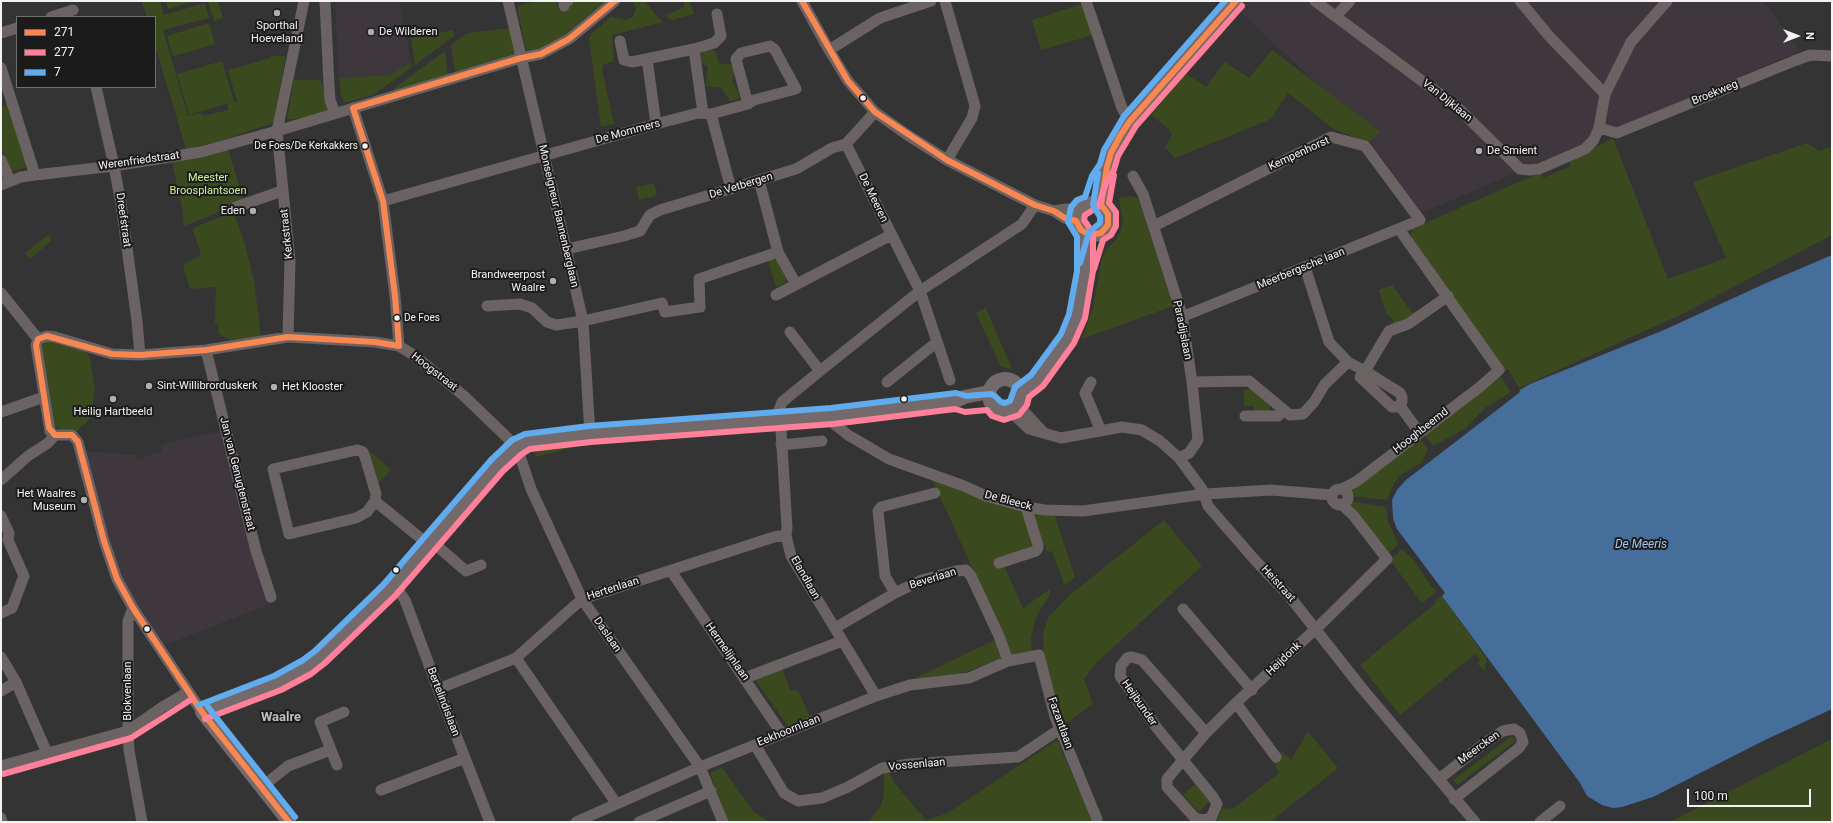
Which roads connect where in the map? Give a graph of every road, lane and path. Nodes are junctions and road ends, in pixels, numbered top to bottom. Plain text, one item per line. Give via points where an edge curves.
1 (304, 1) edge
2 (325, 1) edge
3 (508, 1) edge
4 (615, 1) edge
5 (802, 1) edge
6 (931, 1) edge
7 (945, 1) edge
8 (1086, 1) edge
9 (1236, 1) edge
10 (1314, 1) edge
11 (1350, 1) edge
12 (1520, 1) edge
13 (1667, 1) edge
14 (73, 9) edge
15 (717, 14) dead end
16 (54, 16) edge
17 (1336, 16) junction
18 (16, 28) edge
19 (1, 33) edge
20 (620, 41) dead end
21 (694, 49) junction
22 (829, 50) junction
23 (1832, 56) edge
24 (521, 58) junction
25 (647, 59) junction
26 (1, 68) edge
27 (96, 88) edge
28 (1605, 94) junction
29 (748, 104) junction
30 (353, 108) junction
31 (875, 112) junction
32 (335, 113) junction
33 (707, 114) junction
34 (1130, 121) junction
35 (656, 124) junction
36 (1599, 128) junction
37 (277, 131) junction
38 (846, 144) junction
39 (544, 155) junction
40 (1, 160) edge
41 (947, 160) junction
42 (114, 166) junction
43 (35, 174) junction
44 (1133, 176) dead end
45 (759, 180) junction
46 (5, 183) edge
47 (731, 189) junction
48 (282, 191) junction
49 (383, 201) junction
50 (1096, 204) junction
51 (1035, 205) junction
52 (236, 207) dead end
53 (1077, 216) junction
54 (1420, 220) joint
55 (1154, 226) junction
56 (1399, 229) junction
57 (891, 234) junction
58 (1090, 234) junction
59 (567, 249) junction
60 (778, 252) junction
61 (1305, 268) junction
62 (796, 284) junction
63 (920, 291) junction
64 (1, 293) edge
65 (776, 295) dead end
66 (1448, 296) junction
67 (487, 306) dead end
68 (1182, 315) junction
69 (583, 322) junction
70 (790, 332) dead end
71 (288, 337) junction
72 (38, 339) junction
73 (937, 342) junction
74 (399, 346) junction
75 (206, 350) junction
76 (140, 355) junction
77 (1348, 362) junction
78 (820, 371) junction
79 (1365, 371) junction
80 (950, 380) dead end
81 (887, 382) dead end
82 (1091, 382) dead end
83 (1192, 382) junction
84 (44, 397) junction
85 (990, 397) junction
86 (1016, 398) junction
87 (1284, 410) junction
88 (1, 412) edge
89 (832, 416) junction
90 (1245, 416) dead end
91 (778, 421) junction
92 (1100, 431) junction
93 (1419, 432) junction
94 (590, 434) junction
95 (55, 435) junction
96 (822, 441) dead end
97 (781, 445) junction
98 (517, 447) junction
99 (1179, 458) junction
100 (1, 480) edge
101 (1337, 492) junction
102 (935, 493) dead end
103 (1205, 494) junction
104 (375, 501) junction
105 (1026, 507) junction
106 (1, 516) edge
107 (786, 535) junction
108 (427, 542) junction
109 (999, 563) dead end
110 (481, 565) dead end
111 (670, 571) junction
112 (394, 584) junction
113 (894, 592) junction
114 (271, 597) dead end
115 (582, 599) junction
116 (134, 608) junction
117 (1183, 609) dead end
118 (1, 613) edge
119 (835, 628) junction
120 (1315, 629) junction
121 (842, 641) junction
122 (1, 657) edge
123 (516, 658) junction
124 (1008, 661) junction
125 (745, 678) junction
126 (16, 682) junction
127 (438, 689) junction
128 (1252, 690) junction
129 (1, 691) edge
130 (188, 692) junction
131 (876, 696) junction
132 (1236, 703) junction
133 (202, 712) junction
134 (344, 712) dead end
135 (1060, 729) junction
136 (128, 731) junction
137 (782, 734) junction
138 (1206, 734) junction
139 (755, 745) junction
140 (330, 750) junction
141 (47, 753) junction
142 (1276, 757) dead end
143 (465, 758) junction
144 (1183, 760) junction
145 (337, 765) dead end
146 (1, 766) edge
147 (700, 766) junction
148 (1438, 779) junction
149 (262, 787) junction
150 (381, 790) dead end
151 (711, 791) junction
152 (1454, 799) junction
153 (616, 803) junction
154 (1560, 806) dead end
155 (1, 818) edge
156 (1097, 819) dead end
157 (2, 822) edge
158 (142, 822) edge
159 (289, 822) edge
160 (490, 822) edge
161 (576, 822) edge
162 (639, 822) edge
163 (723, 822) edge
164 (1475, 822) edge
165 (1540, 822) edge

1 - 37 street, Kerkstraat
2 - 32 street via 330,100
3 - 24 street, Monseigneur Bannenberglaan
4 - 24 street, Werenfriedstraat via 569,39 541,54
5 - 22 street
6 - 22 street via 880,18
7 - 41 street via 974,106 972,118
8 - 34 street via 1122,108
9 - 34 main road
10 - 17 street, Van Dijklaan
11 - 17 street
12 - 28 street via 1549,36
13 - 28 street, Van Dijklaan via 1631,42
14 - 16 street
15 - 21 street via 721,36 714,43
17 - 36 street, Van Dijklaan via 1457,107 1520,169 1539,169 1585,149 1593,141
18 - 19 street
20 - 25 street via 624,60 632,62
21 - 25 street
21 - 33 street
22 - 31 street via 848,81
23 - 36 street, Broekweg via 1810,55 1617,133
24 - 30 street, Werenfriedstraat
24 - 39 street, Monseigneur Bannenberglaan
25 - 35 street
26 - 43 street
27 - 42 street, Dreefstraat
28 - 36 street, Van Dijklaan
29 - 29 street, De Mommers via 754,100 796,89 775,50 770,46 741,53 736,59
29 - 33 street, De Mommers
30 - 32 street, Werenfriedstraat
30 - 49 street
31 - 38 street
31 - 41 street
32 - 37 street, Werenfriedstraat
33 - 35 street, De Mommers
33 - 47 street
34 - 50 main road via 1099,179
35 - 39 street, De Mommers
37 - 42 street, Werenfriedstraat via 201,152
37 - 48 street, Kerkstraat
38 - 45 street, De Vetbergen via 832,148 796,169
38 - 57 street, De Meeren
39 - 49 street, De Mommers
39 - 59 street, Monseigneur Bannenberglaan
40 - 46 street
41 - 51 street
42 - 43 street, Werenfriedstraat
42 - 76 street, Dreefstraat
43 - 46 street, Werenfriedstraat
44 - 55 street, Paradijslaan
45 - 47 street, De Vetbergen
45 - 60 street
47 - 59 street, De Vetbergen via 660,210 650,215 640,231
48 - 52 street
48 - 71 street, Kerkstraat via 290,261
49 - 74 street
50 - 53 main road via 1086,204
50 - 58 main road via 1108,214 1109,219 1105,230
51 - 53 street via 1054,211 1065,218
51 - 63 street, Elandlaan via 1022,224
53 - 58 main road via 1081,230
54 - 55 street, Kempenhorst via 1365,146 1331,137
54 - 56 street, Meerbergsche laan
55 - 68 street, Paradijslaan
56 - 61 street, Meerbergsche laan
56 - 66 street
57 - 62 street
57 - 63 street, De Meeren
58 - 86 main road via 1090,259 1085,271 1077,316 1068,338 1037,381
59 - 69 street, Monseigneur Bannenberglaan
60 - 62 street
60 - 69 street via 699,279 700,307 665,312 662,303
61 - 68 street, Meerbergsche laan
61 - 77 street via 1329,342
62 - 65 street
63 - 73 street, De Meeren
63 - 78 street, Elandlaan
64 - 72 street
66 - 79 street via 1408,324 1389,331
66 - 93 street, Hooghbeemd via 1499,370
67 - 69 street via 520,304 532,308 547,322 556,325
68 - 83 street, Paradijslaan
69 - 94 street, Monseigneur Bannenberglaan
70 - 78 street
71 - 74 street, Hoogstraat via 375,342
71 - 75 street, Hoogstraat
72 - 76 street, Hoogstraat via 55,337 112,354
72 - 84 street via 36,345
73 - 80 street, De Meeren
73 - 81 street
74 - 98 street, Hoogstraat via 464,396
75 - 76 street, Hoogstraat
75 - 114 street, Jan van Genugtenstraat via 256,551
77 - 79 street
77 - 87 street via 1325,384 1303,414 1290,415
78 - 91 street, Elandlaan via 782,402
79 - 93 street via 1360,377 1392,407 1400,406
82 - 92 street via 1085,393
83 - 87 street via 1249,381
83 - 99 street, Paradijslaan via 1198,440 1189,453
84 - 88 street
84 - 95 street via 49,428
85 - 86 main road via 992,406 1001,411
85 - 86 main road via 995,382 1006,379
85 - 89 main road via 965,404 956,401
86 - 92 street, Heistraat via 1029,429 1061,438
87 - 90 street via 1278,416
89 - 91 main road
89 - 105 street, De Bleeck via 833,423 848,435 889,459 986,496
91 - 94 main road
91 - 97 street, Elandlaan
92 - 99 street, Heistraat via 1122,427 1142,430 1160,441
93 - 101 street, Hooghbeemd via 1357,481
94 - 98 main road via 528,441
95 - 100 street
95 - 116 street via 67,434 78,442 104,541 118,579
96 - 97 street
97 - 107 street, Elandlaan
98 - 108 main road via 497,465
98 - 115 street, Daslaan via 531,489
99 - 103 street, Heistraat
101 - 103 street via 1271,490
101 - 120 street, Heijdonk via 1333,500 1353,515 1387,559
102 - 113 street via 881,507 878,511 885,576
103 - 105 street, De Bleeck via 1083,511
103 - 120 street, Heistraat via 1208,506 1290,597
104 - 104 street via 376,494 366,456 357,450 273,469 289,534 356,518 367,512
104 - 108 street
105 - 109 street via 1038,548 1036,551
106 - 118 street via 9,533 8,540 24,576 12,608
107 - 111 street, Hertenlaan
107 - 119 street, Elandlaan via 791,556
108 - 110 street via 436,545 466,571
108 - 112 main road
111 - 115 street, Hertenlaan
111 - 125 street, Hermelijnlaan
112 - 127 street, Bertelindislaan via 405,600
112 - 133 main road via 307,667 260,691
113 - 119 street, Beverlaan
113 - 124 street, Beverlaan via 922,580 966,570 991,619
115 - 123 street, Hertenlaan
115 - 147 street, Daslaan
116 - 130 street
116 - 136 street, Blokvenlaan via 128,621
117 - 128 street
119 - 121 street, Elandlaan
120 - 128 street, Heijdonk
120 - 148 street, Heistraat
121 - 125 street
121 - 131 street, Elandlaan
122 - 126 street
123 - 127 street, Hertenlaan
123 - 153 street
124 - 131 street, Eekhoornlaan via 969,678 910,685
124 - 135 street, Fazantlaan via 1039,655
125 - 137 street, Hermelijnlaan
126 - 129 street
126 - 141 street
127 - 143 street, Bertelindislaan
128 - 132 street, Heijdonk
130 - 133 street
130 - 136 street
131 - 137 street, Eekhoornlaan
132 - 138 street, Heijdonk
132 - 142 street
133 - 149 main road
134 - 140 street via 320,722
135 - 139 street, Vossenlaan via 1018,757 882,768 848,787 811,801 798,801 784,793
135 - 156 street, Fazantlaan
136 - 141 street
136 - 158 street, Blokvenlaan
137 - 139 street, Eekhoornlaan
138 - 144 street, Heijdonk
138 - 144 street, Heijbunder via 1142,660 1127,658 1121,666 1120,676
139 - 147 street, Eekhoornlaan
140 - 145 street
140 - 149 street via 288,766
141 - 146 street
143 - 150 street
143 - 160 street, Bertelindislaan
144 - 144 street via 1166,779 1167,787 1194,818 1211,818 1217,804
147 - 151 street, Daslaan
147 - 153 street, Eekhoornlaan
148 - 152 street, Heistraat
148 - 152 street, Meercken via 1503,731 1514,729 1520,733 1523,742 1519,748
149 - 159 main road
151 - 162 street
151 - 163 street, Daslaan
152 - 164 street, Heistraat
153 - 161 street, Eekhoornlaan
154 - 165 street
155 - 157 street

